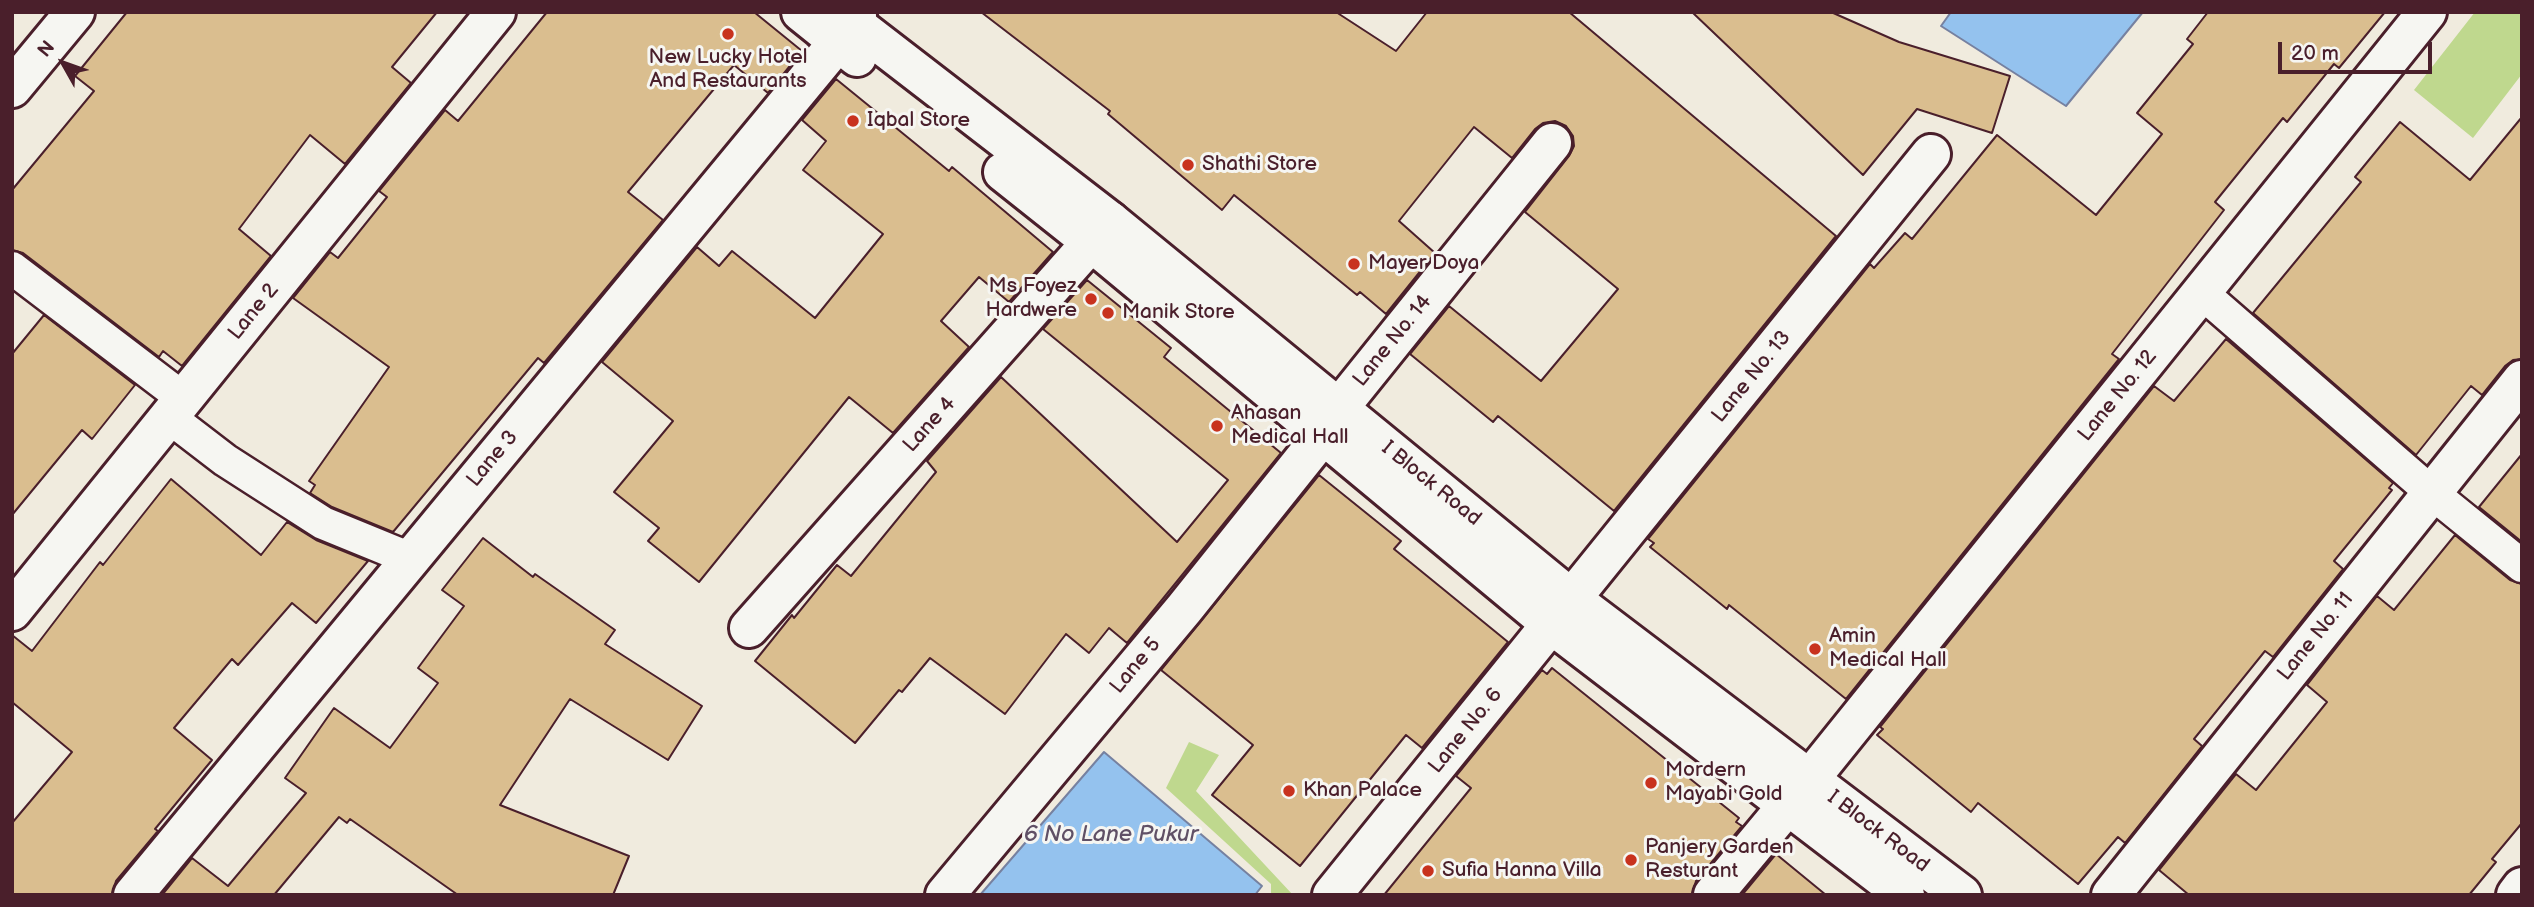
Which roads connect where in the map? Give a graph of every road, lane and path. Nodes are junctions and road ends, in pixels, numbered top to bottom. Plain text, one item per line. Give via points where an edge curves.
1 (75, 12) edge
2 (496, 12) edge
3 (801, 12) edge
4 (2427, 12) edge
5 (847, 22) edge
6 (12, 88) edge
7 (1552, 143) dead end
8 (1931, 154) dead end
9 (1101, 232) junction
10 (12, 268) edge
11 (2202, 293) junction
12 (2522, 380) edge
13 (176, 408) junction
14 (1331, 421) junction
15 (2432, 493) junction
16 (411, 559) junction
17 (2522, 566) edge
18 (12, 611) edge
19 (1562, 612) junction
20 (749, 628) dead end
21 (1798, 793) junction
22 (2522, 887) edge
23 (133, 895) edge
24 (945, 895) edge
25 (1332, 895) edge
26 (1713, 895) edge
27 (1905, 895) edge
28 (1962, 895) edge
29 (2111, 895) edge
30 (2516, 895) edge

1 - 6 street
2 - 13 street, Lane 2
3 - 5 street, I Block Road
4 - 11 street, Lane No. 12
5 - 9 street, I Block Road
5 - 16 street, Lane 3
7 - 14 street, Lane No. 14
8 - 19 street, Lane No. 13
9 - 14 street, I Block Road
9 - 20 street, Lane 4
10 - 13 street
11 - 15 street
11 - 21 street, Lane No. 12
12 - 15 street, Lane No. 11
13 - 16 street via 225,460 323,523
13 - 18 street, Lane 2
14 - 19 street, I Block Road
14 - 24 street, Lane 5 via 1184,609
15 - 17 street
15 - 29 street, Lane No. 11
16 - 23 street, Lane 3
19 - 21 street, I Block Road
19 - 25 street, Lane No. 6
21 - 26 street, Lane No. 12
21 - 27 street, I Block Road
21 - 28 street, I Block Road
22 - 30 street

